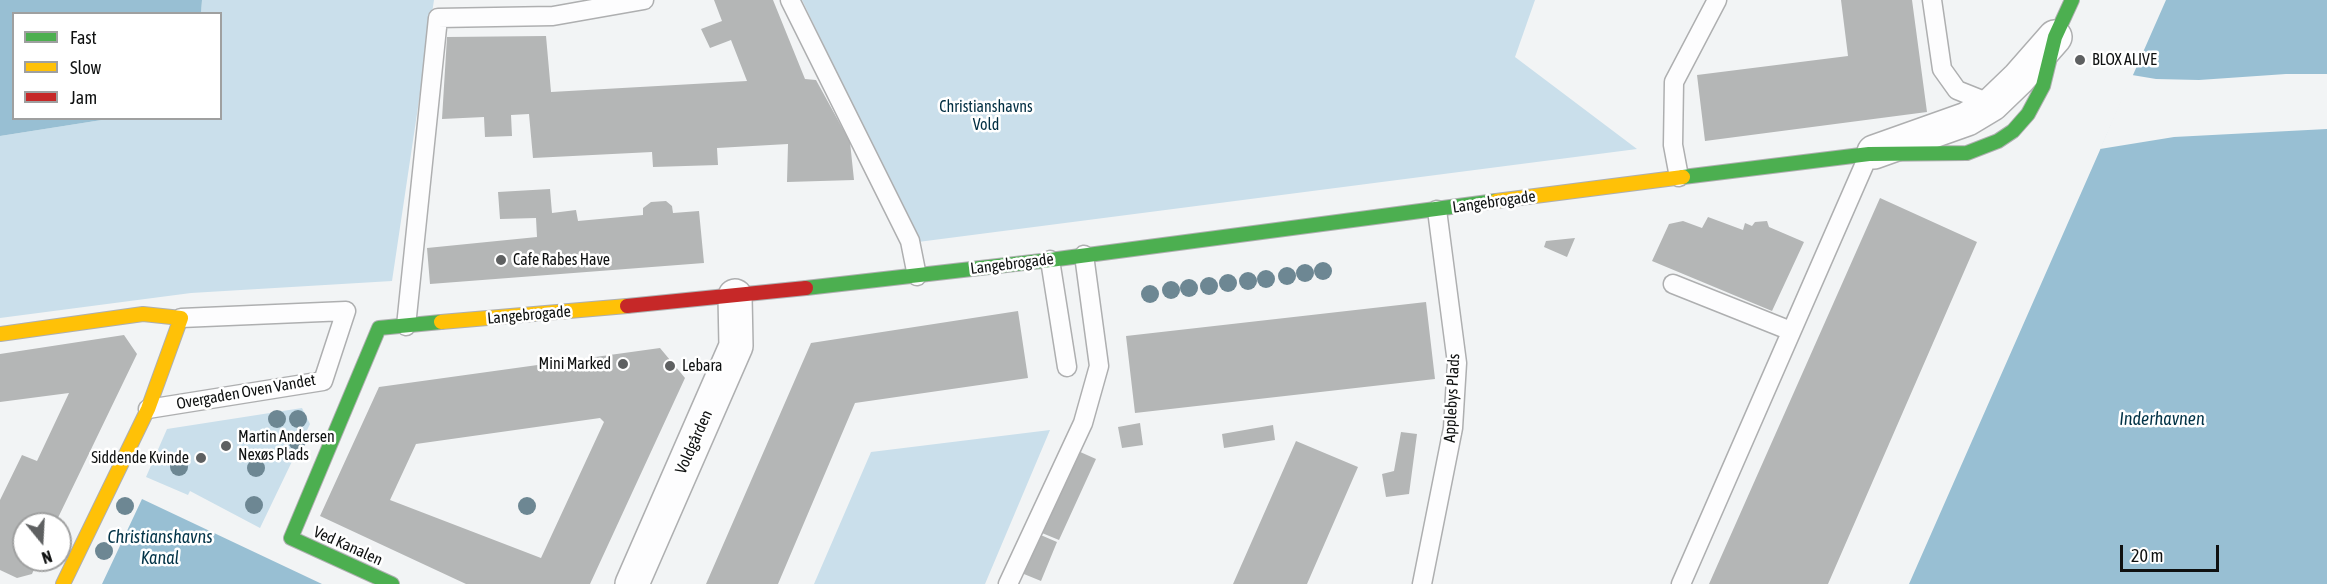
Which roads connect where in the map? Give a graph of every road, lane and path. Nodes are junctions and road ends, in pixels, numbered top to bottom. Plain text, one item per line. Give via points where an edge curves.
1 (644, 0) edge
2 (790, 0) edge
3 (1717, 0) edge
4 (1932, 0) edge
5 (2072, 0) edge
6 (2055, 37) junction
7 (1992, 104) junction
8 (1869, 154) junction
9 (1679, 177) junction
10 (1437, 210) junction
11 (1084, 255) junction
12 (1050, 260) junction
13 (917, 276) junction
14 (1673, 284) dead end
15 (735, 296) junction
16 (181, 318) junction
17 (406, 326) junction
18 (1791, 331) junction
19 (0, 334) edge
20 (1067, 367) dead end
21 (148, 409) junction
22 (291, 538) joint
23 (63, 584) edge
24 (392, 584) edge
25 (632, 584) edge
26 (1008, 584) edge
27 (1419, 584) edge
28 (1681, 584) edge

1 - 17 lane via 553,16 438,18
2 - 13 lane via 910,241
3 - 9 lane via 1674,82 1673,145
4 - 7 lane via 1942,69 1957,90
5 - 6 street, Langebrogade
6 - 7 street, Langebrogade
6 - 8 street, Langebrogade via 2043,86 2033,105 2013,131 1998,141 1967,153
7 - 8 street, Langebrogade via 1967,119
8 - 9 street, Langebrogade
8 - 18 lane
9 - 10 street, Langebrogade
10 - 11 street, Langebrogade
10 - 27 lane, Applebys Plads via 1457,363 1453,428
11 - 12 street, Langebrogade
11 - 26 lane via 1100,366 1083,423
12 - 13 street, Langebrogade
12 - 20 lane
13 - 15 street, Langebrogade
14 - 18 lane
15 - 17 street, Langebrogade
15 - 25 street, Voldgården via 736,346
16 - 19 street, Overgaden Oven Vandet via 143,314
16 - 21 street, Overgaden Oven Vandet
16 - 21 lane, Overgaden Oven Vandet via 346,311 323,381
17 - 22 street, Langebrogade via 379,328
18 - 28 lane
21 - 23 street, Overgaden Oven Vandet
22 - 24 street, Ved Kanalen

